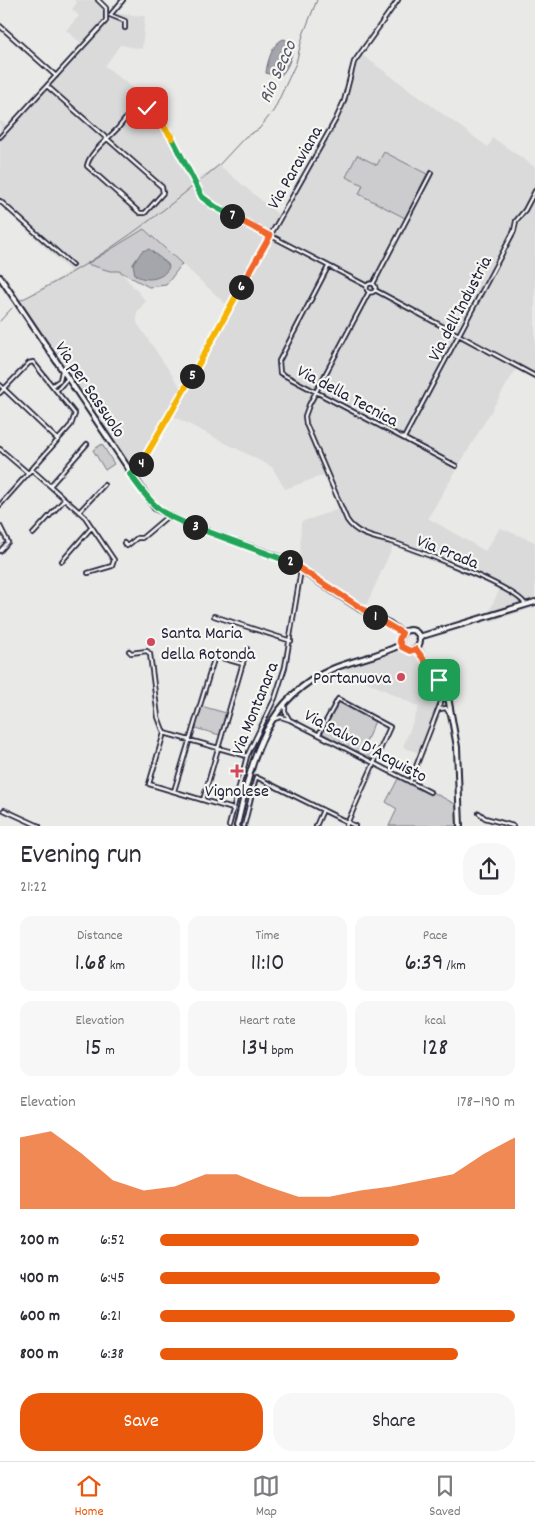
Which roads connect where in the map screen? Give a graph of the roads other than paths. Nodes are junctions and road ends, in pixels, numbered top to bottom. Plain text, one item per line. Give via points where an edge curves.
1 (98, 0) edge
2 (124, 0) edge
3 (398, 0) edge
4 (109, 16) junction
5 (0, 26) edge
6 (125, 28) dead end
7 (56, 76) junction
8 (47, 86) junction
9 (0, 137) edge
10 (108, 140) junction
11 (431, 173) dead end
12 (535, 191) edge
13 (0, 201) edge
14 (270, 236) junction
15 (72, 264) dead end
16 (328, 267) junction
17 (0, 277) edge
18 (373, 284) junction
19 (367, 286) junction
20 (375, 290) junction
21 (369, 292) junction
22 (459, 335) junction
23 (62, 371) junction
24 (535, 376) edge
25 (67, 378) junction
26 (60, 380) junction
27 (0, 384) edge
28 (70, 384) junction
29 (61, 385) junction
30 (53, 386) junction
31 (3, 390) junction
32 (56, 390) junction
33 (316, 392) junction
34 (0, 394) edge
35 (404, 438) junction
36 (58, 440) junction
37 (87, 444) dead end
38 (0, 448) edge
39 (456, 466) dead end
40 (31, 470) junction
41 (28, 474) junction
42 (130, 474) junction
43 (104, 485) dead end
44 (50, 486) junction
45 (65, 499) junction
46 (0, 505) edge
47 (79, 512) junction
48 (168, 516) junction
49 (0, 526) edge
50 (92, 527) junction
51 (33, 534) dead end
52 (124, 543) dead end
53 (0, 551) edge
54 (62, 561) dead end
55 (301, 569) junction
56 (88, 573) dead end
57 (535, 602) edge
58 (526, 606) junction
59 (214, 616) dead end
60 (402, 633) junction
61 (419, 637) junction
62 (291, 641) junction
63 (400, 645) junction
64 (247, 649) dead end
65 (416, 649) junction
66 (129, 651) dead end
67 (242, 664) junction
68 (442, 686) junction
69 (445, 697) junction
70 (288, 699) junction
71 (439, 710) junction
72 (290, 720) junction
73 (270, 723) junction
74 (454, 724) junction
75 (164, 733) junction
76 (318, 734) junction
77 (189, 740) junction
78 (218, 748) junction
79 (246, 756) junction
80 (374, 764) junction
81 (410, 782) junction
82 (174, 791) junction
83 (430, 792) dead end
84 (203, 800) junction
85 (233, 809) junction
86 (4, 810) dead end
87 (323, 810) junction
88 (480, 813) dead end
89 (348, 822) junction
90 (39, 826) edge
91 (230, 826) edge
92 (237, 826) edge
93 (244, 826) edge
94 (316, 826) edge
95 (346, 826) edge
96 (355, 826) edge
97 (460, 826) edge
98 (513, 826) edge

1 - 4 street
2 - 4 street
3 - 14 street, Via Paraviana via 354,62 336,118
4 - 6 street via 125,21
4 - 7 street
5 - 7 street
7 - 8 street
8 - 9 street
8 - 10 street
10 - 10 street via 87,166 144,214 163,189
10 - 14 street via 131,114 141,108 150,110 168,129 204,199
11 - 18 street
12 - 22 street, Via dell’Industria via 516,221 514,231
13 - 15 street
14 - 16 street
14 - 42 street, Via Paraviana via 142,463
16 - 19 street
16 - 33 street, Via della Tecnica via 278,364 282,375
17 - 23 main road, Via per Sassuolo
18 - 19 street
18 - 20 street
19 - 21 street
20 - 21 street
20 - 22 street
21 - 33 street
22 - 24 street
22 - 35 street, Via dell’Industria
23 - 25 main road, Via per Sassuolo
23 - 26 street
25 - 26 street
25 - 28 main road, Via per Sassuolo
25 - 29 street
26 - 30 street
27 - 31 street
28 - 29 street
28 - 42 main road, Via per Sassuolo
29 - 32 street
30 - 31 street via 32,362
30 - 32 street
31 - 34 street
31 - 36 street
32 - 36 street via 75,414 73,422
33 - 35 street, Via della Tecnica
33 - 58 street, Via Prada via 307,409 306,424 347,520 354,529 494,584 518,595
35 - 39 street, Via della Tecnica
36 - 40 street
37 - 44 street
38 - 41 street
40 - 41 street
40 - 44 street
41 - 46 street
42 - 48 main road, Via per Sassuolo via 155,508
43 - 47 street
44 - 45 street
45 - 47 street
45 - 51 street
47 - 50 street
48 - 52 street via 142,538 126,546
48 - 55 main road, Via per Sassuolo via 284,559
49 - 53 street via 8,542
50 - 54 street
50 - 56 street via 115,563
55 - 60 main road, Via per Sassuolo
55 - 62 street, Via Montanara
57 - 58 main road
58 - 61 main road
59 - 62 street
60 - 61 main road via 410,630
60 - 63 main road
61 - 65 main road
62 - 79 street, Via Montanara via 280,686
63 - 65 main road via 407,650
63 - 70 main road via 332,670
64 - 67 street
65 - 68 main road
66 - 75 street via 147,651 150,654 158,717
67 - 77 street via 215,656
67 - 78 street
68 - 69 main road via 439,692
68 - 69 main road via 447,685 451,689 451,694
69 - 71 street
69 - 74 main road
70 - 72 street, Via Salvo D'Acquisto via 285,712
70 - 73 main road
71 - 74 street via 447,709
71 - 81 street
72 - 73 street, Via Salvo D'Acquisto via 277,717
72 - 76 street, Via Salvo D'Acquisto
73 - 92 main road via 255,751
74 - 97 main road
75 - 77 street
75 - 82 street via 148,784
76 - 80 street, Via Salvo D'Acquisto
76 - 80 street via 338,699 368,715 390,727
77 - 78 street
77 - 82 street
78 - 79 street
78 - 84 street
79 - 85 street, Via Montanara
80 - 81 street, Via Salvo D'Acquisto
80 - 89 street
81 - 83 street, Via Salvo D'Acquisto
82 - 84 street
84 - 85 street
85 - 91 street, Via Montanara
86 - 90 street
87 - 89 street
87 - 93 street via 256,777
87 - 94 street
88 - 98 street via 485,818
89 - 95 street
89 - 96 street

